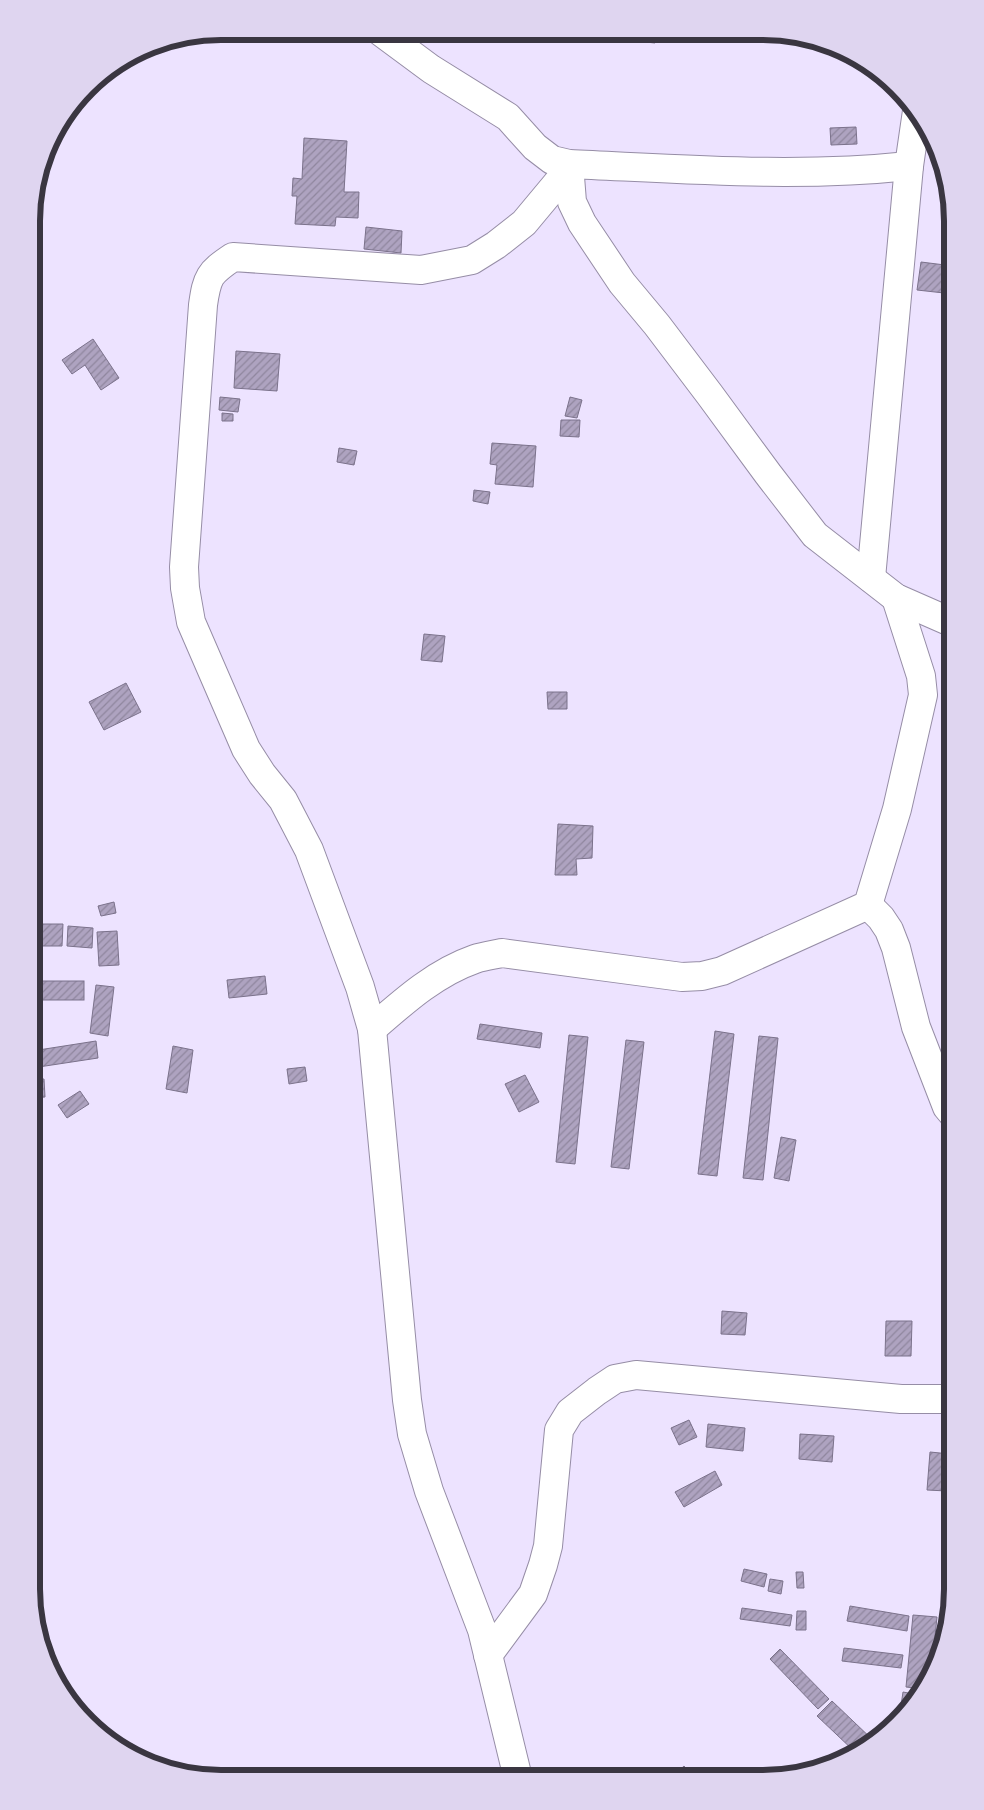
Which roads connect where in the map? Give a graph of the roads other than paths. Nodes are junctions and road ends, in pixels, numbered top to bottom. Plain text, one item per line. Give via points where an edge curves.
1 (392, 40) edge
2 (915, 122) edge
3 (569, 166) junction
4 (909, 166) junction
5 (870, 578) junction
6 (896, 598) junction
7 (944, 619) edge
8 (868, 904) junction
9 (372, 1028) junction
10 (944, 1100) edge
11 (944, 1399) edge
12 (488, 1655) junction
13 (516, 1770) edge

1 - 3 street via 431,69 508,117 535,147 552,160
2 - 4 street
3 - 4 street via 792,173
3 - 5 street via 572,202 582,223 622,283 815,535
3 - 9 street via 524,223 472,260 421,270 233,257 209,277 205,292 184,567 191,622 246,749 283,800 309,850
4 - 5 street
5 - 6 street
6 - 7 street
6 - 8 street via 921,676 923,696 897,809
8 - 9 street via 722,971 702,976 682,977 502,953 476,959 438,976
8 - 10 street via 881,918 892,939 916,1027
9 - 12 street via 406,1400 412,1434
11 - 12 street via 901,1399 636,1375 615,1380 570,1412 558,1430 548,1546 543,1565 532,1594
12 - 13 street

